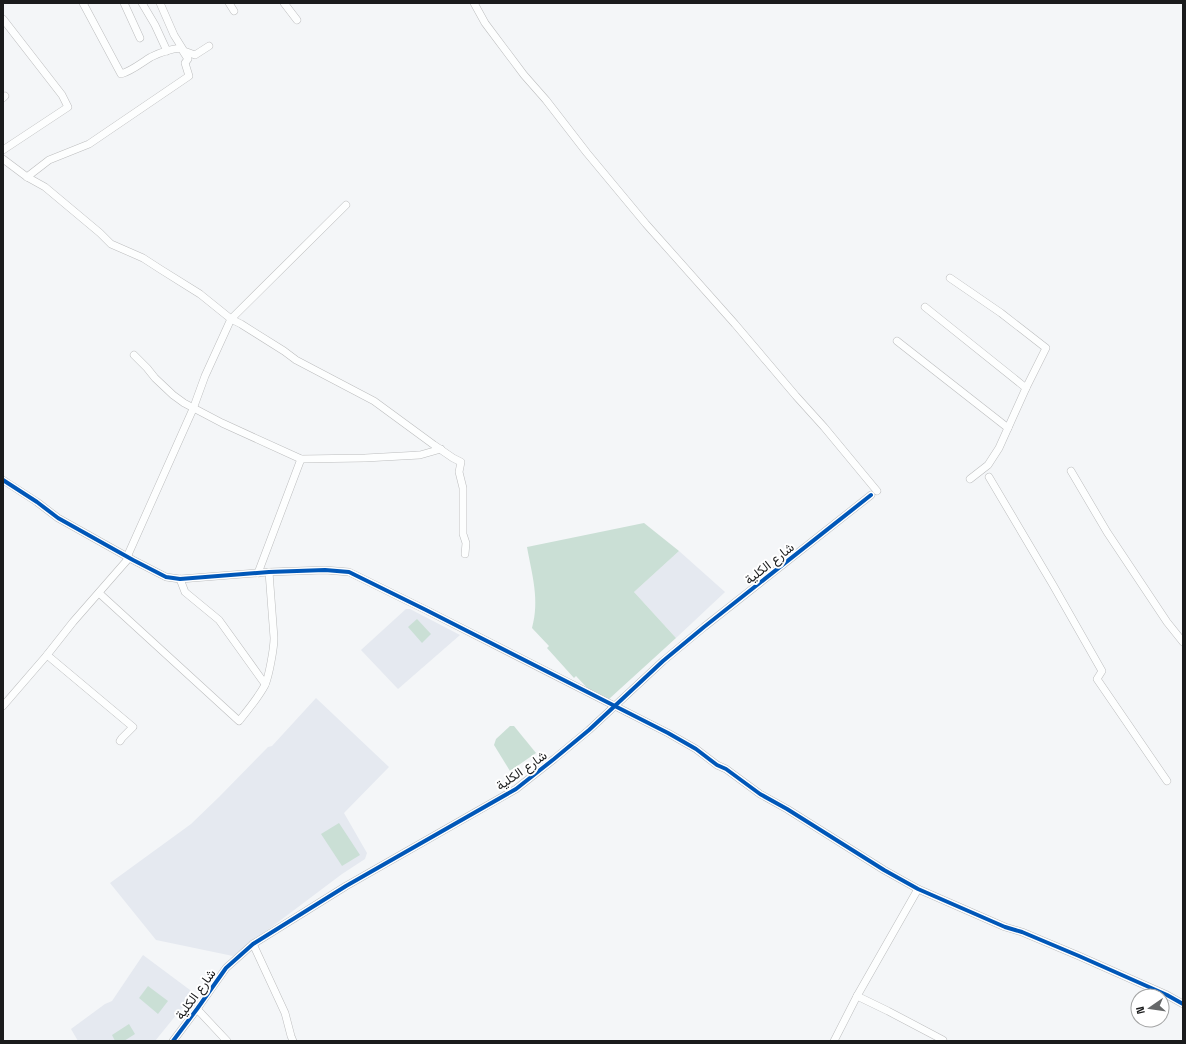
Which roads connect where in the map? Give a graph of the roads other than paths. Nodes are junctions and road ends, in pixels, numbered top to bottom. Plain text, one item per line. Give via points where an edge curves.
1 (83, 3) edge
2 (124, 3) edge
3 (142, 3) edge
4 (160, 3) edge
5 (229, 3) edge
6 (284, 3) edge
7 (474, 3) edge
8 (234, 12) dead end
9 (3, 19) edge
10 (296, 20) dead end
11 (140, 38) dead end
12 (209, 46) dead end
13 (167, 50) junction
14 (3, 150) edge
15 (3, 159) edge
16 (27, 177) junction
17 (346, 205) dead end
18 (950, 278) dead end
19 (925, 307) dead end
20 (231, 319) junction
21 (897, 341) dead end
22 (134, 355) dead end
23 (1026, 388) junction
24 (193, 409) junction
25 (1008, 428) junction
26 (441, 449) junction
27 (301, 459) junction
28 (1071, 471) dead end
29 (989, 477) dead end
30 (970, 479) dead end
31 (3, 480) edge
32 (465, 554) dead end
33 (128, 557) junction
34 (269, 572) junction
35 (258, 573) junction
36 (180, 579) junction
37 (99, 593) junction
38 (1183, 642) edge
39 (47, 655) junction
40 (265, 684) junction
41 (3, 706) edge
42 (614, 706) junction
43 (120, 741) dead end
44 (1167, 781) dead end
45 (918, 889) junction
46 (253, 944) junction
47 (857, 996) junction
48 (1183, 1004) edge
49 (197, 1009) junction
50 (943, 1040) edge
51 (174, 1041) edge
52 (227, 1041) edge
53 (294, 1041) edge
54 (834, 1041) edge

1 - 13 street via 121,74
2 - 11 street
3 - 13 street
4 - 12 street via 184,51 195,55
5 - 8 street
6 - 10 street
7 - 42 street, شارع الكلية via 485,23 524,75 587,153 824,427 874,493 704,627
9 - 14 street via 62,95 68,107
13 - 16 street via 181,48 188,59 185,63 189,76 89,144 49,160
15 - 16 street
16 - 20 street via 45,187 111,244 143,258 200,294
17 - 20 street
18 - 23 street via 1046,348
19 - 23 street
20 - 24 street
20 - 26 street via 296,360 374,401
21 - 25 street
22 - 24 street via 172,395
23 - 25 street
24 - 27 street
24 - 33 street
25 - 30 street via 988,466
26 - 27 street via 420,455
26 - 32 street via 462,462 459,472 463,488 462,534 466,543
27 - 35 street
28 - 38 street via 1107,532
29 - 44 street via 1102,671 1097,679
31 - 33 street via 58,518
33 - 36 street via 166,577
33 - 37 street
34 - 35 street
34 - 40 street via 274,642
34 - 42 street via 349,572
35 - 36 street
36 - 40 street via 185,592 219,620
37 - 39 street
37 - 40 street via 239,721
39 - 41 street
39 - 43 street via 133,727
42 - 45 street via 696,749 760,794
42 - 46 street, شارع الكلية via 516,788 346,886
45 - 47 street
45 - 48 street via 1079,956
46 - 49 street, شارع الكلية via 226,968
46 - 53 street via 285,1013
47 - 50 street
47 - 54 street
49 - 51 street, شارع الكلية
49 - 52 street

